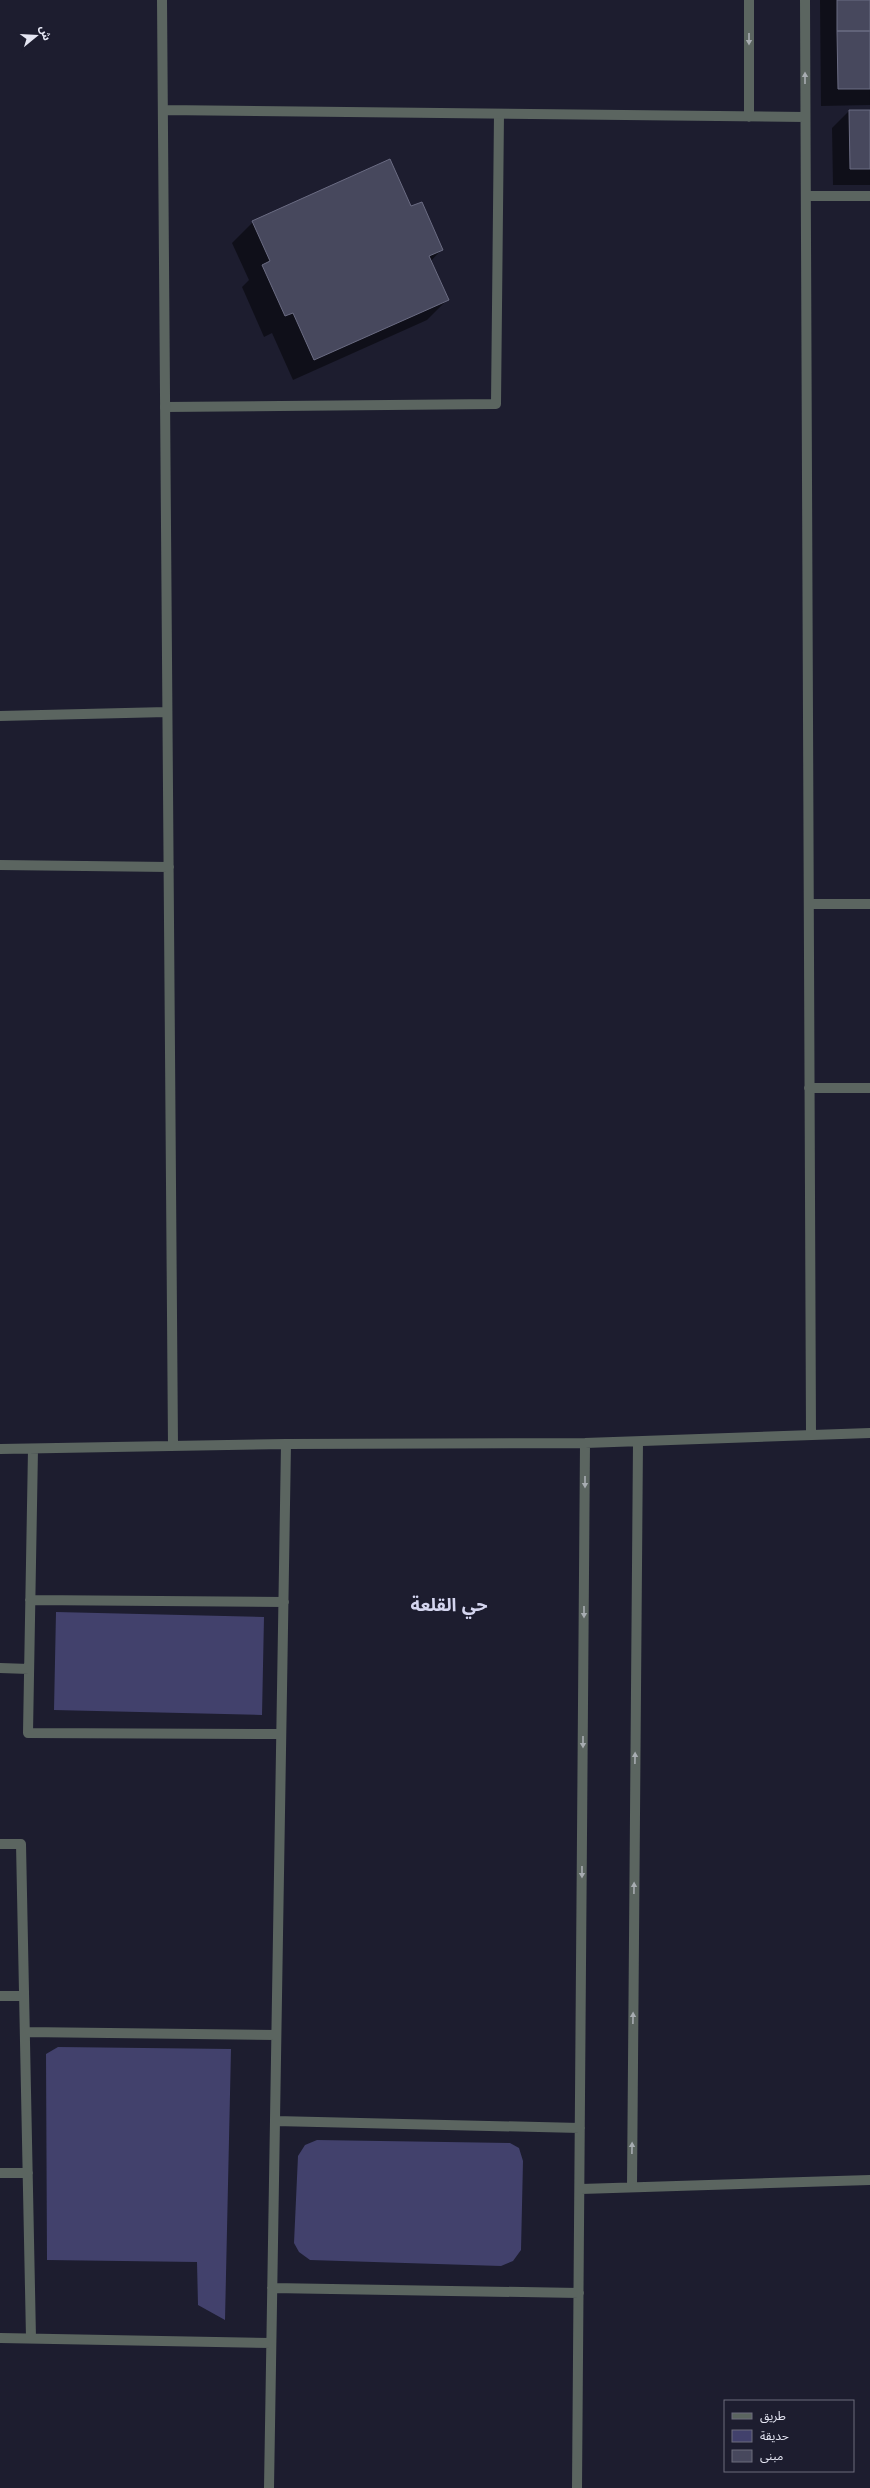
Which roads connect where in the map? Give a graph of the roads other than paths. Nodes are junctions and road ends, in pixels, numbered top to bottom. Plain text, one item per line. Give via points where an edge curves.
1 (162, 0) edge
2 (749, 0) edge
3 (805, 0) edge
4 (163, 110) junction
5 (499, 114) junction
6 (749, 117) junction
7 (805, 117) junction
8 (806, 196) junction
9 (870, 196) edge
10 (166, 407) junction
11 (167, 712) junction
12 (0, 716) edge
13 (0, 865) edge
14 (169, 867) junction
15 (810, 904) junction
16 (870, 904) edge
17 (809, 1088) junction
18 (870, 1088) edge
19 (870, 1433) edge
20 (812, 1434) junction
21 (638, 1442) junction
22 (585, 1443) junction
23 (286, 1444) junction
24 (173, 1446) junction
25 (33, 1448) junction
26 (0, 1449) edge
27 (30, 1600) junction
28 (284, 1602) junction
29 (0, 1668) edge
30 (29, 1669) junction
31 (282, 1734) junction
32 (0, 1844) edge
33 (0, 1996) edge
34 (24, 1996) junction
35 (25, 2032) junction
36 (276, 2035) junction
37 (275, 2121) junction
38 (580, 2128) junction
39 (0, 2173) edge
40 (28, 2173) junction
41 (870, 2180) edge
42 (632, 2187) junction
43 (580, 2189) junction
44 (272, 2288) junction
45 (579, 2293) junction
46 (0, 2338) edge
47 (31, 2338) junction
48 (271, 2343) junction
49 (269, 2488) edge
50 (577, 2488) edge

1 - 4 street
2 -> 6 street
7 -> 3 street
4 - 5 street
4 - 10 street
5 - 6 street
5 - 10 street via 496,404
6 - 7 street
7 - 8 street
8 - 9 street
8 - 15 street
10 - 11 street
11 - 12 street
11 - 14 street
13 - 14 street
14 - 24 street
15 - 16 street
15 - 17 street
17 - 18 street
17 - 20 street
19 - 20 street
20 - 21 street
21 - 22 street
42 -> 21 street
22 - 23 street
22 -> 38 street
23 - 24 street
23 - 28 street
24 - 25 street
25 - 26 street
25 - 27 street
27 - 28 street
27 - 30 street
28 - 31 street
29 - 30 street
30 - 31 street via 28,1733
31 - 36 street
32 - 34 street via 21,1844
33 - 34 street
34 - 35 street
35 - 36 street
35 - 40 street
36 - 37 street
37 - 38 street
37 - 44 street
38 - 43 street
39 - 40 street
40 - 47 street
41 - 42 street
42 - 43 street
43 - 45 street
44 - 45 street
44 - 48 street
45 - 50 street
46 - 47 street
47 - 48 street
48 - 49 street

